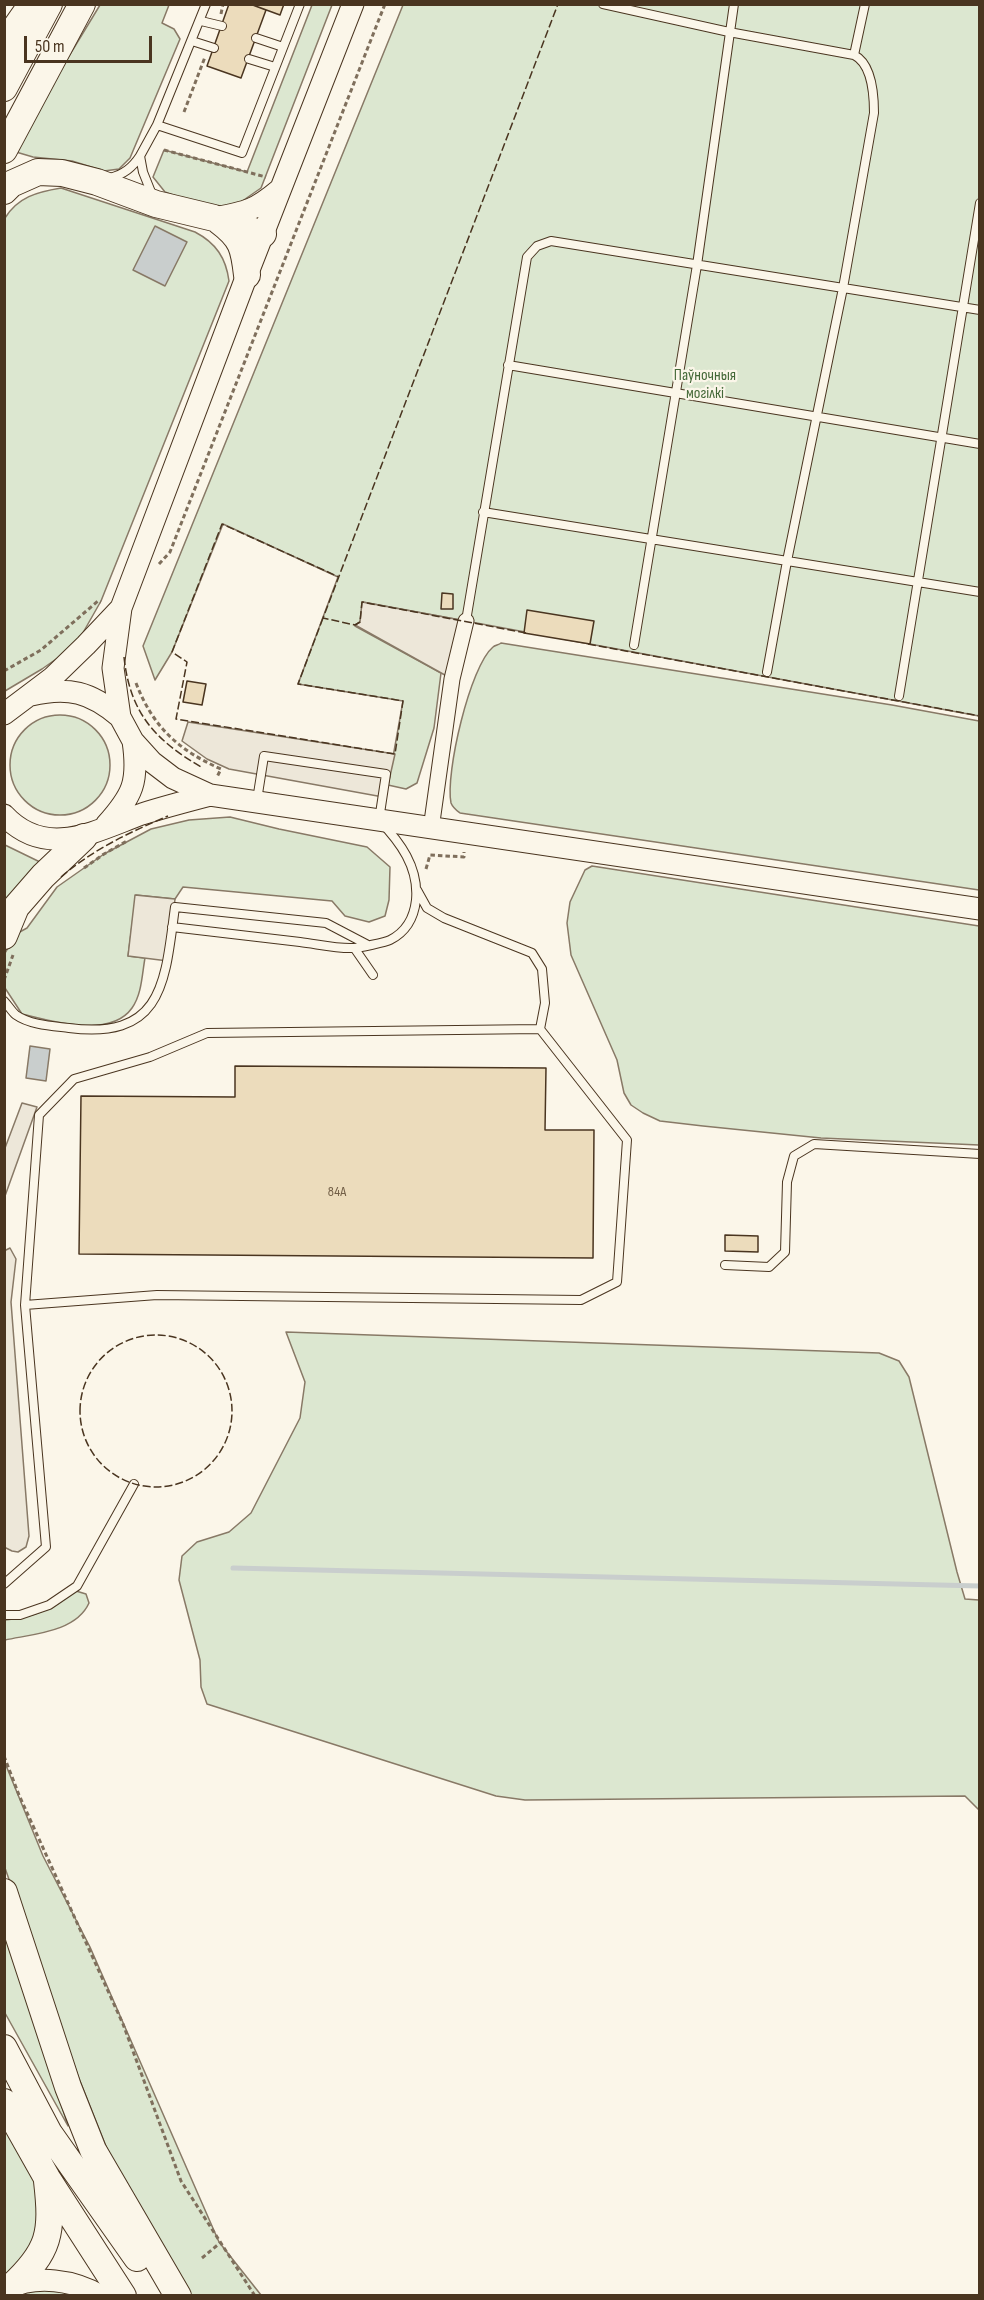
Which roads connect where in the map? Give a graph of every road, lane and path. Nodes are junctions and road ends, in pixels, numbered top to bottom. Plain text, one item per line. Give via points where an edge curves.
1 (32, 4) edge
2 (49, 4) edge
3 (82, 4) edge
4 (206, 4) edge
5 (300, 4) edge
6 (353, 4) edge
7 (385, 4) edge
8 (603, 4) edge
9 (734, 4) edge
10 (865, 4) edge
11 (201, 21) junction
12 (222, 26) dead end
13 (729, 32) junction
14 (256, 38) dead end
15 (192, 41) junction
16 (4, 44) edge
17 (283, 47) junction
18 (214, 48) dead end
19 (854, 55) junction
20 (249, 59) dead end
21 (275, 67) junction
22 (4, 88) edge
23 (157, 125) junction
24 (4, 150) edge
25 (164, 150) dead end
26 (140, 156) junction
27 (96, 182) junction
28 (275, 184) junction
29 (4, 191) edge
30 (980, 203) edge
31 (156, 204) junction
32 (214, 218) junction
33 (263, 234) junction
34 (697, 265) junction
35 (247, 275) junction
36 (843, 288) junction
37 (962, 307) junction
38 (980, 310) edge
39 (508, 365) junction
40 (676, 393) junction
41 (816, 417) junction
42 (940, 437) junction
43 (980, 444) edge
44 (483, 512) junction
45 (653, 539) junction
46 (788, 561) junction
47 (156, 571) dead end
48 (918, 582) junction
49 (980, 592) edge
50 (121, 608) junction
51 (466, 621) joint
52 (634, 645) dead end
53 (4, 671) edge
54 (767, 672) dead end
55 (132, 675) dead end
56 (899, 696) dead end
57 (25, 697) junction
58 (5, 713) edge
59 (120, 717) junction
60 (133, 741) junction
61 (210, 795) junction
62 (257, 802) junction
63 (4, 815) edge
64 (379, 820) junction
65 (431, 829) junction
66 (94, 832) junction
67 (132, 839) dead end
68 (76, 874) dead end
69 (417, 890) junction
70 (980, 909) edge
71 (172, 927) junction
72 (11, 942) edge
73 (368, 945) junction
74 (355, 949) junction
75 (373, 975) dead end
76 (4, 980) edge
77 (4, 1001) edge
78 (540, 1029) junction
79 (980, 1154) edge
80 (725, 1264) dead end
81 (25, 1305) junction
82 (134, 1484) dead end
83 (4, 1584) edge
84 (4, 1615) edge
85 (4, 1756) edge
86 (4, 1892) edge
87 (4, 2048) edge
88 (4, 2102) edge
89 (47, 2178) junction
90 (220, 2243) junction
91 (202, 2258) dead end
92 (8, 2289) edge
93 (101, 2295) edge
94 (123, 2295) edge
95 (164, 2295) edge
96 (178, 2295) edge
97 (255, 2295) edge

1 - 16 highway
2 - 22 highway
3 - 24 highway
4 - 11 lane
5 - 17 lane
6 - 28 main road
7 - 47 path via 170,552
8 - 13 lane
9 - 13 lane
10 - 19 lane
11 - 12 lane
11 - 15 lane
13 - 19 lane
13 - 34 lane
14 - 17 lane
15 - 18 lane
15 - 23 lane
17 - 21 lane
19 - 36 lane via 860,58 869,76 874,113
20 - 21 lane
21 - 23 lane via 242,153
23 - 26 lane
25 - 28 path
26 - 27 lane via 122,175
26 - 31 lane
27 - 29 highway via 62,173 38,172
27 - 31 highway
28 - 32 main road via 260,206
28 - 33 main road
30 - 37 lane
31 - 32 highway
32 - 33 highway
32 - 35 highway via 233,232 244,249
33 - 35 main road
34 - 36 lane
34 - 39 lane via 551,241 537,246 526,257
34 - 40 lane
35 - 50 main road
36 - 37 lane
36 - 41 lane
37 - 38 lane
37 - 42 lane
39 - 40 lane
39 - 44 lane
40 - 41 lane
40 - 45 lane
41 - 42 lane
41 - 46 lane
42 - 43 lane
42 - 48 lane
44 - 45 lane
44 - 51 lane
45 - 46 lane
45 - 52 lane
46 - 48 lane
46 - 54 lane
48 - 49 lane
48 - 56 lane
50 - 53 path via 98,600 41,650
50 - 57 main road via 61,669
50 - 59 main road via 113,668
51 - 65 street via 452,679
55 - 61 path via 144,705 165,735 198,759 221,769
57 - 58 main road
57 - 59 main road via 73,691 102,702
59 - 60 main road
60 - 61 main road via 173,778
60 - 66 main road via 135,782 126,804
61 - 62 main road
61 - 66 main road via 159,808
62 - 64 main road
62 - 64 lane via 264,756 375,772 386,774
63 - 66 main road via 14,826 38,837 62,840
64 - 65 main road
64 - 69 lane via 409,858
65 - 70 main road
66 - 72 highway via 43,876 16,906
67 - 68 path
69 - 73 lane via 415,910 401,933 388,942
69 - 78 lane via 427,908 444,918 532,953 542,969 545,1003
71 - 73 lane via 175,907 326,923
71 - 74 lane
71 - 77 lane via 168,961 157,997 133,1021 106,1030 42,1025 16,1015
72 - 76 path
73 - 74 lane
74 - 75 lane
78 - 81 lane via 207,1033 150,1057 74,1079 39,1115
78 - 81 lane via 627,1140 617,1282 581,1300 157,1295
79 - 80 lane via 814,1144 794,1156 787,1182 785,1252 769,1267
81 - 83 lane via 46,1547
82 - 84 lane via 77,1586 50,1605 20,1615
85 - 90 path via 123,2024 181,2181
86 - 96 highway via 68,2087 93,2150
87 - 95 highway via 49,2133
88 - 89 highway
89 - 92 highway via 48,2234 31,2268
89 - 94 highway
90 - 91 path
90 - 97 path
92 - 93 main road via 57,2281

